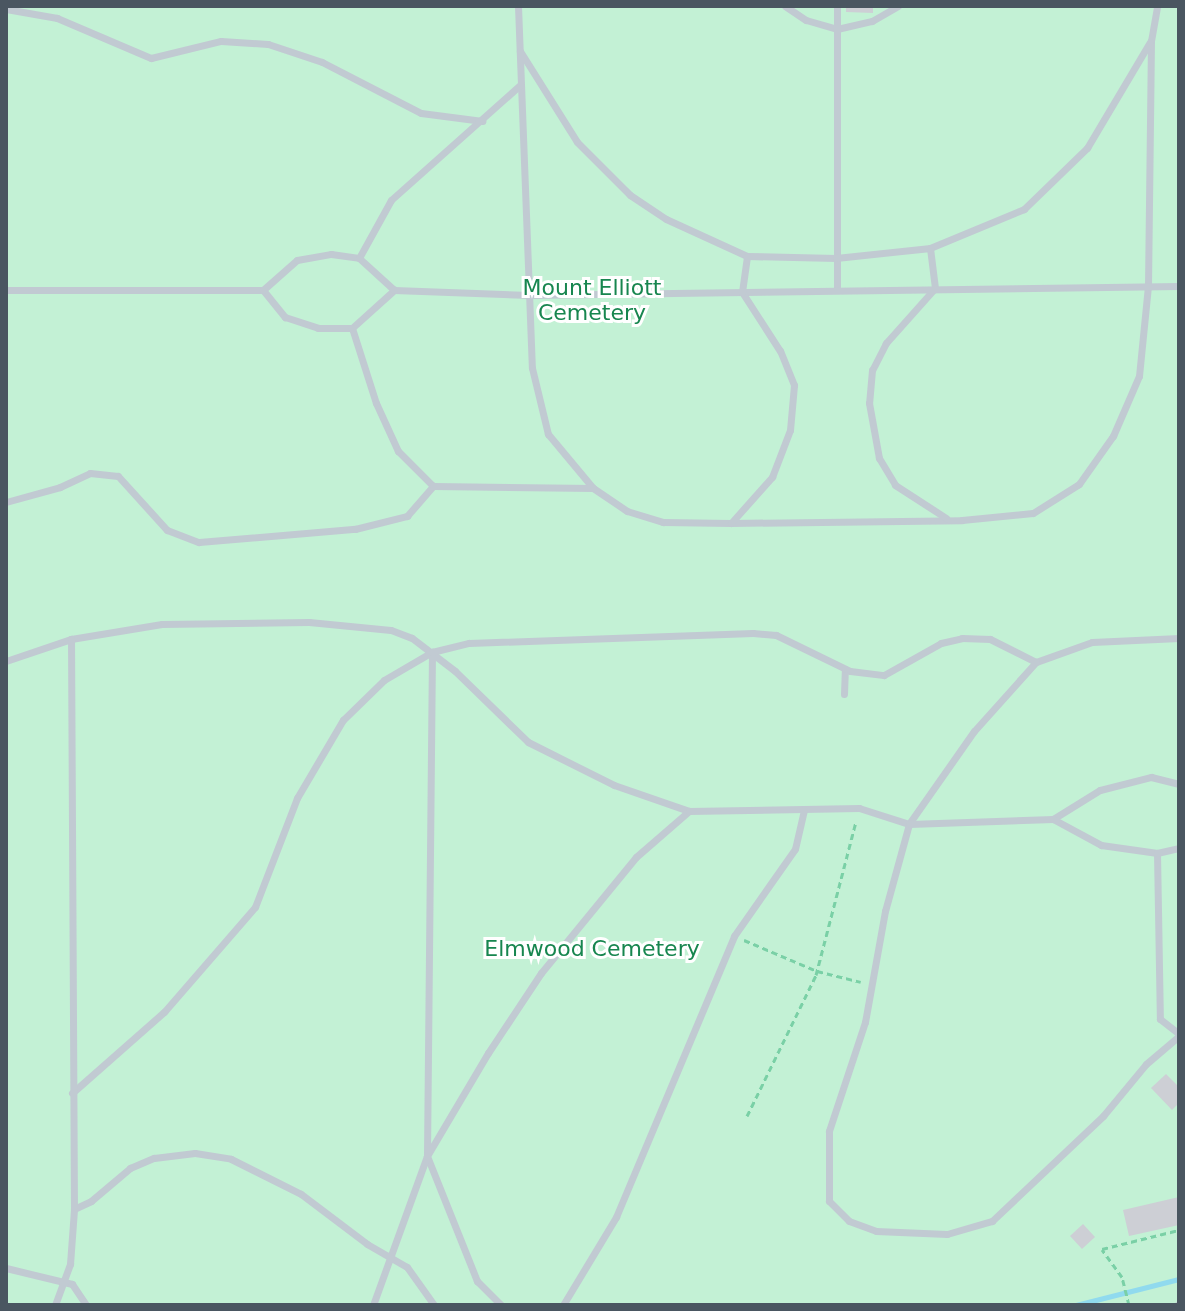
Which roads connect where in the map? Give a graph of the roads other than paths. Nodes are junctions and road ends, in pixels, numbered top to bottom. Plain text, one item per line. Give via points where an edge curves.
1 (518, 6) edge
2 (785, 6) edge
3 (837, 6) edge
4 (898, 6) edge
5 (1157, 6) edge
6 (6, 9) edge
7 (837, 29) junction
8 (1151, 41) junction
9 (518, 47) junction
10 (520, 85) junction
11 (482, 121) junction
12 (930, 248) junction
13 (747, 256) junction
14 (359, 258) junction
15 (836, 258) junction
16 (1148, 286) junction
17 (1179, 286) edge
18 (935, 288) junction
19 (837, 289) junction
20 (6, 290) edge
21 (263, 290) junction
22 (394, 290) junction
23 (742, 292) junction
24 (529, 295) junction
25 (352, 328) junction
26 (433, 486) junction
27 (593, 488) junction
28 (6, 502) edge
29 (948, 520) junction
30 (731, 523) junction
31 (1179, 638) edge
32 (71, 639) junction
33 (432, 652) junction
34 (6, 661) edge
35 (1036, 662) junction
36 (845, 669) junction
37 (844, 694) dead end
38 (1179, 784) edge
39 (804, 810) junction
40 (689, 811) junction
41 (1053, 819) junction
42 (909, 824) junction
43 (1179, 848) edge
44 (1157, 853) junction
45 (1179, 1035) edge
46 (72, 1093) junction
47 (427, 1156) junction
48 (74, 1209) junction
49 (393, 1257) junction
50 (6, 1268) edge
51 (62, 1281) junction
52 (55, 1305) edge
53 (86, 1305) edge
54 (373, 1305) edge
55 (434, 1305) edge
56 (501, 1305) edge
57 (563, 1305) edge

1 - 9 lane
2 - 7 lane via 806,20
3 - 7 lane
4 - 7 lane via 872,21
5 - 8 lane
6 - 11 lane via 57,18 151,58 199,44 268,44 322,62 421,113
7 - 15 lane
8 - 12 lane via 1113,112 1058,179 1024,209
8 - 16 lane
9 - 10 lane
9 - 13 lane via 554,113 630,195 706,240
10 - 11 lane
10 - 24 lane
11 - 14 lane via 391,200
12 - 15 lane
12 - 18 lane
13 - 15 lane
13 - 23 lane
14 - 21 lane via 331,254 297,260
14 - 22 lane
15 - 19 lane
16 - 17 lane
16 - 18 lane
16 - 29 lane via 1139,376 1113,436 1079,484 1033,513
18 - 19 lane
18 - 29 lane via 886,343 872,370 869,403 879,458 895,485
19 - 23 lane
20 - 21 lane
21 - 25 lane via 285,317 318,328
22 - 24 lane
22 - 25 lane
23 - 24 lane
23 - 30 lane via 794,385 790,430 772,477
24 - 27 lane via 532,368 548,434
25 - 26 lane via 398,451
26 - 27 lane
26 - 28 lane via 407,516 355,529 238,541 199,542 167,530 118,476 90,473
27 - 30 lane via 627,511 663,522
29 - 30 lane
31 - 35 lane via 1092,642
32 - 33 lane via 162,624 309,622 391,630
32 - 34 lane
32 - 46 lane
33 - 36 lane via 469,643 753,633 776,635
33 - 40 lane via 528,742 614,785
33 - 46 lane via 384,680 343,720 297,798 255,907 164,1012
33 - 47 lane
35 - 36 lane via 990,639 962,638 941,643 884,675
35 - 42 lane via 974,731
36 - 37 lane
38 - 41 lane via 1151,777 1100,790
39 - 40 lane
39 - 42 lane via 859,808
39 - 57 lane via 795,849 734,936 616,1217
40 - 47 lane via 636,857 541,973
41 - 42 lane
41 - 44 lane via 1101,845
42 - 45 lane via 847,1085 829,1131 829,1201 849,1221 876,1231 947,1234 992,1221
43 - 44 lane
44 - 45 lane via 1160,1019
46 - 48 lane
47 - 49 lane
47 - 56 lane via 477,1281
48 - 49 lane via 141,1163 168,1154 215,1155 262,1171
48 - 51 lane via 73,1245
49 - 54 lane
49 - 55 lane via 419,1280
50 - 51 lane
51 - 52 lane
51 - 53 lane via 77,1287

